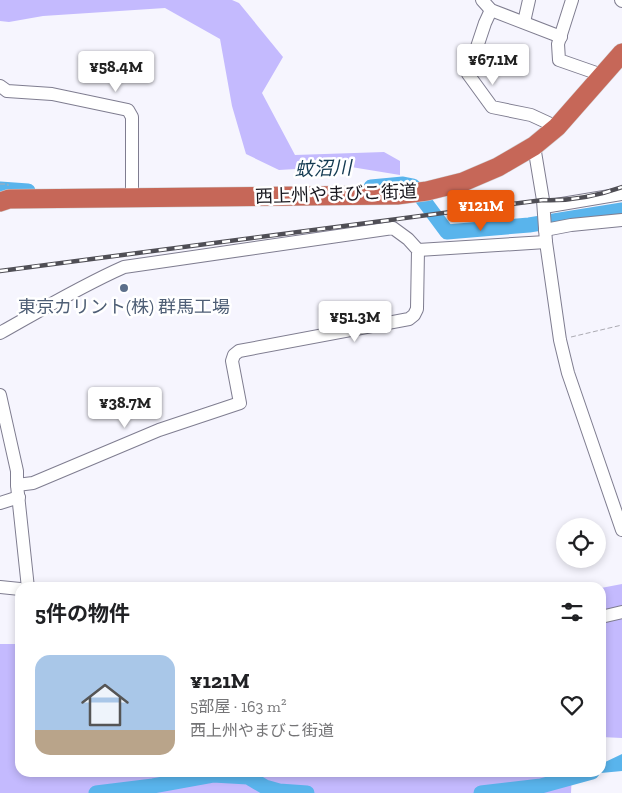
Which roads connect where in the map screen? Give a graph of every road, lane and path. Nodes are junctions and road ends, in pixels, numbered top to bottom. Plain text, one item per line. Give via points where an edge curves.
1 (482, 0) edge
2 (529, 0) edge
3 (572, 0) edge
4 (491, 10) junction
5 (524, 22) junction
6 (561, 37) junction
7 (622, 54) edge
8 (602, 75) junction
9 (0, 86) edge
10 (557, 127) junction
11 (534, 146) junction
12 (132, 192) junction
13 (622, 194) edge
14 (0, 202) edge
15 (544, 207) junction
16 (622, 220) edge
17 (546, 236) junction
18 (418, 250) junction
19 (622, 325) edge
20 (0, 333) edge
21 (560, 340) junction
22 (0, 395) edge
23 (18, 491) junction
24 (608, 492) junction
25 (622, 492) edge
26 (0, 503) edge
27 (622, 530) edge
28 (27, 582) edge
29 (0, 587) edge
30 (15, 588) edge
31 (622, 612) edge
32 (606, 616) edge

1 - 4 street
2 - 5 street
3 - 6 street
4 - 5 street
4 - 10 street via 468,74 492,107 531,115
5 - 6 street
6 - 8 street via 559,60
7 - 8 highway, 西上州やまびこ街道
8 - 10 highway, 西上州やまびこ街道
9 - 12 street via 7,91 52,94 128,110 132,117
10 - 11 highway, 西上州やまびこ街道
11 - 12 highway, 西上州やまびこ街道 via 463,182 397,195
11 - 15 street
12 - 14 highway, 西上州やまびこ街道
13 - 15 street
15 - 17 street
16 - 17 street via 571,225
17 - 18 street
17 - 21 street
18 - 20 street via 393,228 124,267 86,284
18 - 23 street via 417,309 414,315 239,351 232,361 240,403 159,430
19 - 21 path
21 - 24 street via 570,381
22 - 23 street via 17,471
23 - 26 street
23 - 28 street
24 - 25 street
24 - 27 street
29 - 30 street
31 - 32 street

